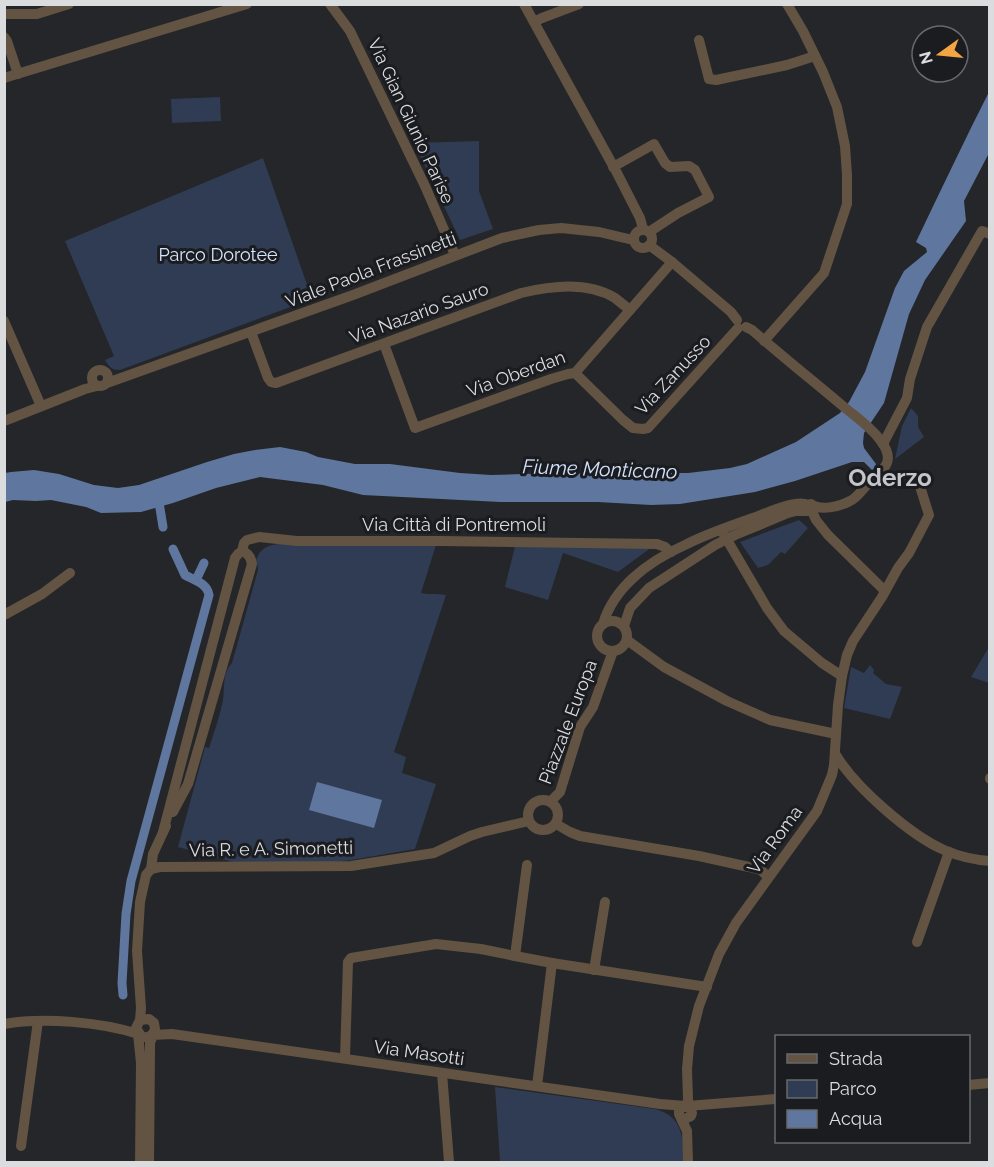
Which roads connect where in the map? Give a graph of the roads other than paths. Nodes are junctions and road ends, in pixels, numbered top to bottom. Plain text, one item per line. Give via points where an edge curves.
1 (69, 4) edge
2 (247, 4) edge
3 (330, 4) edge
4 (524, 4) edge
5 (579, 4) edge
6 (787, 4) edge
7 (4, 14) edge
8 (534, 22) junction
9 (4, 37) edge
10 (699, 40) dead end
11 (815, 56) junction
12 (18, 74) junction
13 (4, 78) edge
14 (613, 167) junction
15 (646, 231) junction
16 (986, 232) edge
17 (633, 240) junction
18 (649, 245) junction
19 (455, 255) junction
20 (672, 262) junction
21 (630, 310) junction
22 (4, 321) edge
23 (740, 325) junction
24 (251, 332) junction
25 (764, 341) junction
26 (384, 344) junction
27 (575, 373) junction
28 (41, 406) junction
29 (4, 421) edge
30 (883, 444) junction
31 (918, 480) dead end
32 (811, 509) junction
33 (721, 536) junction
34 (242, 551) junction
35 (671, 552) junction
36 (70, 573) dead end
37 (885, 591) junction
38 (4, 615) edge
39 (603, 624) junction
40 (624, 626) junction
41 (627, 640) junction
42 (613, 651) junction
43 (842, 676) junction
44 (201, 685) junction
45 (220, 691) junction
46 (836, 735) junction
47 (836, 755) junction
48 (179, 772) junction
49 (832, 776) junction
50 (851, 776) junction
51 (189, 781) junction
52 (550, 802) junction
53 (530, 821) junction
54 (556, 824) junction
55 (163, 832) junction
56 (949, 852) junction
57 (990, 855) edge
58 (973, 858) junction
59 (990, 861) edge
60 (527, 866) dead end
61 (151, 868) junction
62 (768, 877) junction
63 (605, 902) dead end
64 (917, 942) dead end
65 (515, 956) junction
66 (552, 963) junction
67 (594, 970) junction
68 (706, 987) junction
69 (141, 995) junction
70 (38, 1021) junction
71 (139, 1021) junction
72 (4, 1024) edge
73 (153, 1026) junction
74 (111, 1027) junction
75 (138, 1034) junction
76 (345, 1058) junction
77 (442, 1073) junction
78 (990, 1083) edge
79 (970, 1085) edge
80 (537, 1086) junction
81 (775, 1099) edge
82 (686, 1113) junction
83 (21, 1146) dead end
84 (140, 1162) edge
85 (149, 1162) edge
86 (449, 1162) edge
87 (688, 1162) edge

1 - 7 street via 38,14
2 - 12 street
3 - 19 street, Via Gian Giunio Parise via 350,31
4 - 8 street
5 - 8 street
6 - 11 street
8 - 14 street
9 - 12 street
10 - 11 street via 709,79 716,80
11 - 25 street via 840,120 847,204 824,273
12 - 13 street
14 - 15 street
14 - 15 street via 654,144 670,167 689,166 695,170 709,197
15 - 17 street via 635,234
15 - 18 street via 652,240
16 - 30 street via 927,327 907,398
17 - 18 street via 638,247
17 - 19 street, Viale Paola Frassinetti via 561,228 502,238
18 - 20 street
19 - 24 street, Viale Paola Frassinetti
20 - 21 street, Via Oberdan
20 - 23 street via 731,312
21 - 26 street, Via Nazario Sauro via 603,292 563,286 542,288
21 - 27 street, Via Oberdan
22 - 28 street
23 - 25 street
23 - 27 street, Via Zanusso via 648,428 633,428 622,420
24 - 26 street, Via Nazario Sauro via 268,378 276,383
24 - 28 street, Viale Paola Frassinetti via 101,381
25 - 30 street
26 - 27 street, Via Oberdan via 415,428
28 - 29 street, Viale Paola Frassinetti
30 - 32 street via 888,457 885,467 860,494 838,506
31 - 37 street, Via Roma via 929,515
32 - 33 street via 804,503 794,504
32 - 37 street via 828,535
33 - 35 street
33 - 40 street via 650,588 630,608
33 - 43 street via 784,632
34 - 35 street, Via Città di Pontremoli via 247,540 259,537 297,541 661,545
34 - 44 street via 236,558
34 - 45 street via 249,555 252,564
35 - 39 street via 634,577 606,614
36 - 38 street
37 - 43 street, Via Roma via 853,641
39 - 40 street via 611,620
39 - 42 street, Piazzale Europa via 597,632 598,642
40 - 41 street
41 - 42 street, Piazzale Europa via 622,648
41 - 46 street via 664,667 727,701 770,720
42 - 52 street, Piazzale Europa via 593,707 580,727 560,792
43 - 46 street, Via Roma
44 - 45 street
44 - 48 street
45 - 51 street
46 - 47 street, Via Roma
47 - 49 street, Via Roma
47 - 50 street
48 - 51 street
48 - 55 street
49 - 50 street
49 - 62 street, Via Roma via 817,811
50 - 56 street via 916,834
51 - 55 street
52 - 53 street via 533,804
52 - 54 street via 557,809
53 - 54 street via 535,828 544,830
53 - 61 street, Via R. e A. Simonetti via 470,836 434,853 351,867
54 - 62 street via 580,836 699,856 761,870
55 - 61 street
56 - 58 street
56 - 64 street
57 - 58 street
58 - 59 street
60 - 65 street
61 - 69 street via 140,902 137,951
62 - 68 street, Via Roma via 736,923
63 - 67 street
65 - 66 street
65 - 76 street via 436,944 351,958
66 - 67 street
66 - 80 street
67 - 68 street
68 - 82 street, Via Roma via 689,1046
69 - 71 street
69 - 73 street
70 - 72 street
70 - 74 street
70 - 83 street
71 - 73 street via 146,1018
71 - 74 street
71 - 75 street
73 - 75 street via 147,1038
73 - 76 street, Via Masotti via 172,1034
73 - 85 street
74 - 75 street
75 - 84 street
76 - 77 street, Via Masotti
77 - 80 street, Via Masotti
77 - 86 street
78 - 79 street
80 - 82 street, Via Masotti via 660,1104
81 - 82 street, Via Masotti via 713,1105
82 - 87 street, Via Roma

